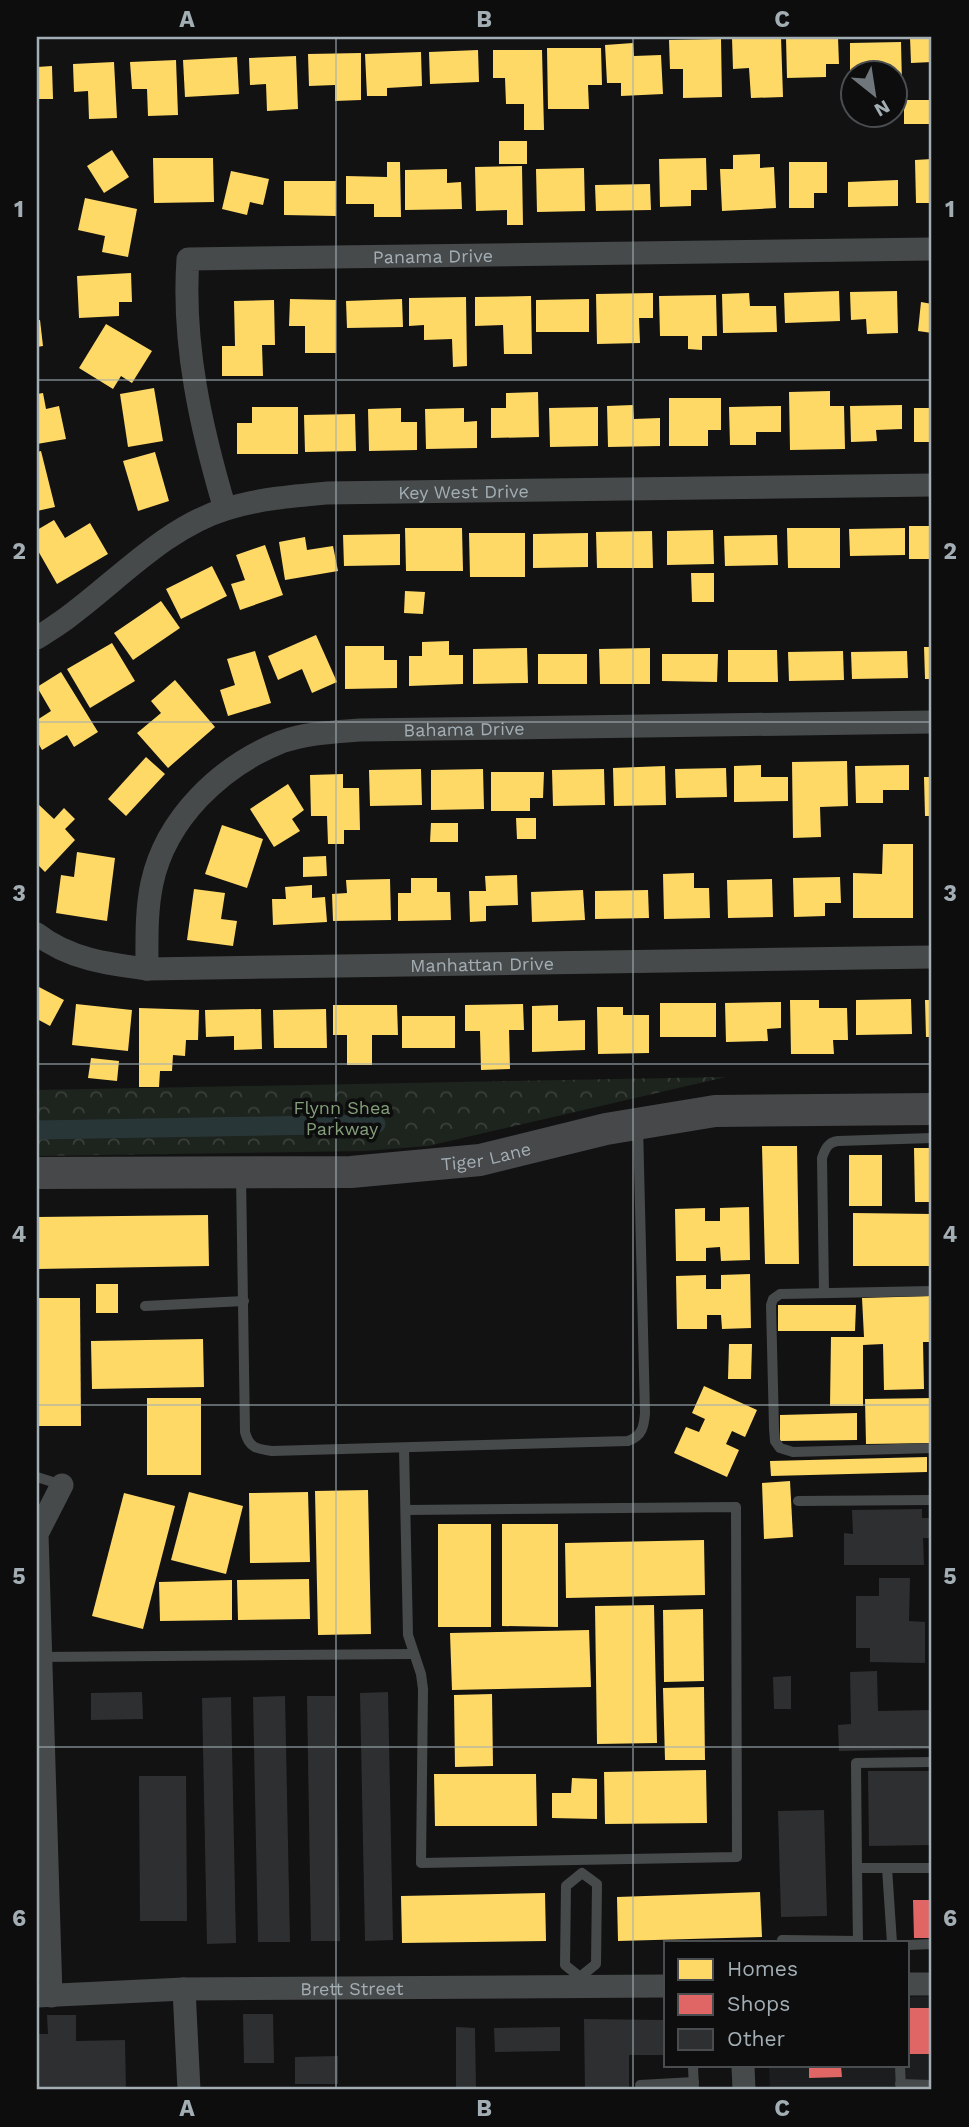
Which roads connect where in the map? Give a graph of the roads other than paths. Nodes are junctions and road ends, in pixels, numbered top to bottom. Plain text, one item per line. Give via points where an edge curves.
1 (932, 249) edge
2 (932, 485) edge
3 (225, 509) junction
4 (37, 638) edge
5 (932, 722) edge
6 (37, 934) edge
7 (932, 957) edge
8 (147, 969) junction
9 (932, 1109) edge
10 (638, 1124) junction
11 (932, 1138) edge
12 (37, 1173) edge
13 (241, 1173) junction
14 (932, 1291) edge
15 (824, 1293) junction
16 (244, 1301) junction
17 (145, 1306) dead end
18 (404, 1448) junction
19 (932, 1448) edge
20 (37, 1477) edge
21 (62, 1485) joint
22 (932, 1500) edge
23 (798, 1501) dead end
24 (405, 1510) junction
25 (414, 1654) junction
26 (40, 1666) edge
27 (932, 1762) edge
28 (582, 1860) junction
29 (42, 1861) edge
30 (857, 1868) junction
31 (887, 1868) junction
32 (932, 1868) edge
33 (582, 1873) junction
34 (782, 1941) edge
35 (820, 1941) edge
36 (858, 1941) edge
37 (892, 1941) edge
38 (932, 1944) edge
39 (909, 1945) edge
40 (580, 1982) junction
41 (909, 1984) edge
42 (932, 1984) edge
43 (664, 1986) edge
44 (44, 1987) edge
45 (184, 1989) junction
46 (693, 2068) edge
47 (743, 2068) edge
48 (900, 2068) edge
49 (640, 2085) dead end
50 (932, 2085) edge
51 (694, 2086) edge
52 (901, 2087) edge
53 (188, 2090) edge
54 (744, 2090) edge

1 - 3 street, Panama Drive via 188,259 187,317 198,401
2 - 3 street, Key West Drive via 327,493
3 - 4 street, Key West Drive via 150,551
5 - 8 street, Bahama Drive via 360,730 283,742 246,759 213,782 164,847 152,883
6 - 8 street, Manhattan Drive via 66,952 100,963
7 - 8 street, Manhattan Drive
9 - 10 street, Tiger Lane via 715,1111
10 - 13 street, Tiger Lane via 480,1160 351,1172
10 - 18 lane via 642,1432 628,1441
11 - 15 lane via 833,1142 824,1150
12 - 13 street, Tiger Lane
13 - 16 lane
14 - 15 lane
15 - 19 lane via 780,1294 771,1305 775,1441 793,1452
16 - 17 lane
16 - 18 lane via 245,1432 253,1448
18 - 24 lane
20 - 21 lane
21 - 26 street via 37,1534
22 - 23 lane
24 - 25 lane via 408,1635
24 - 28 lane via 736,1507 737,1857
25 - 26 lane
25 - 28 lane via 423,1689 421,1863
26 - 29 street
27 - 30 lane via 856,1763
28 - 33 lane
29 - 44 street
30 - 31 lane
30 - 36 lane
31 - 32 lane
31 - 37 lane
33 - 40 lane via 566,1886 565,1965
33 - 40 lane via 597,1884 596,1964
34 - 35 lane
38 - 39 lane
40 - 43 street, Brett Street
40 - 45 street, Brett Street
41 - 42 street
44 - 45 street, Brett Street
45 - 53 street
46 - 51 lane
47 - 54 street
48 - 52 lane
49 - 51 lane
50 - 52 lane

